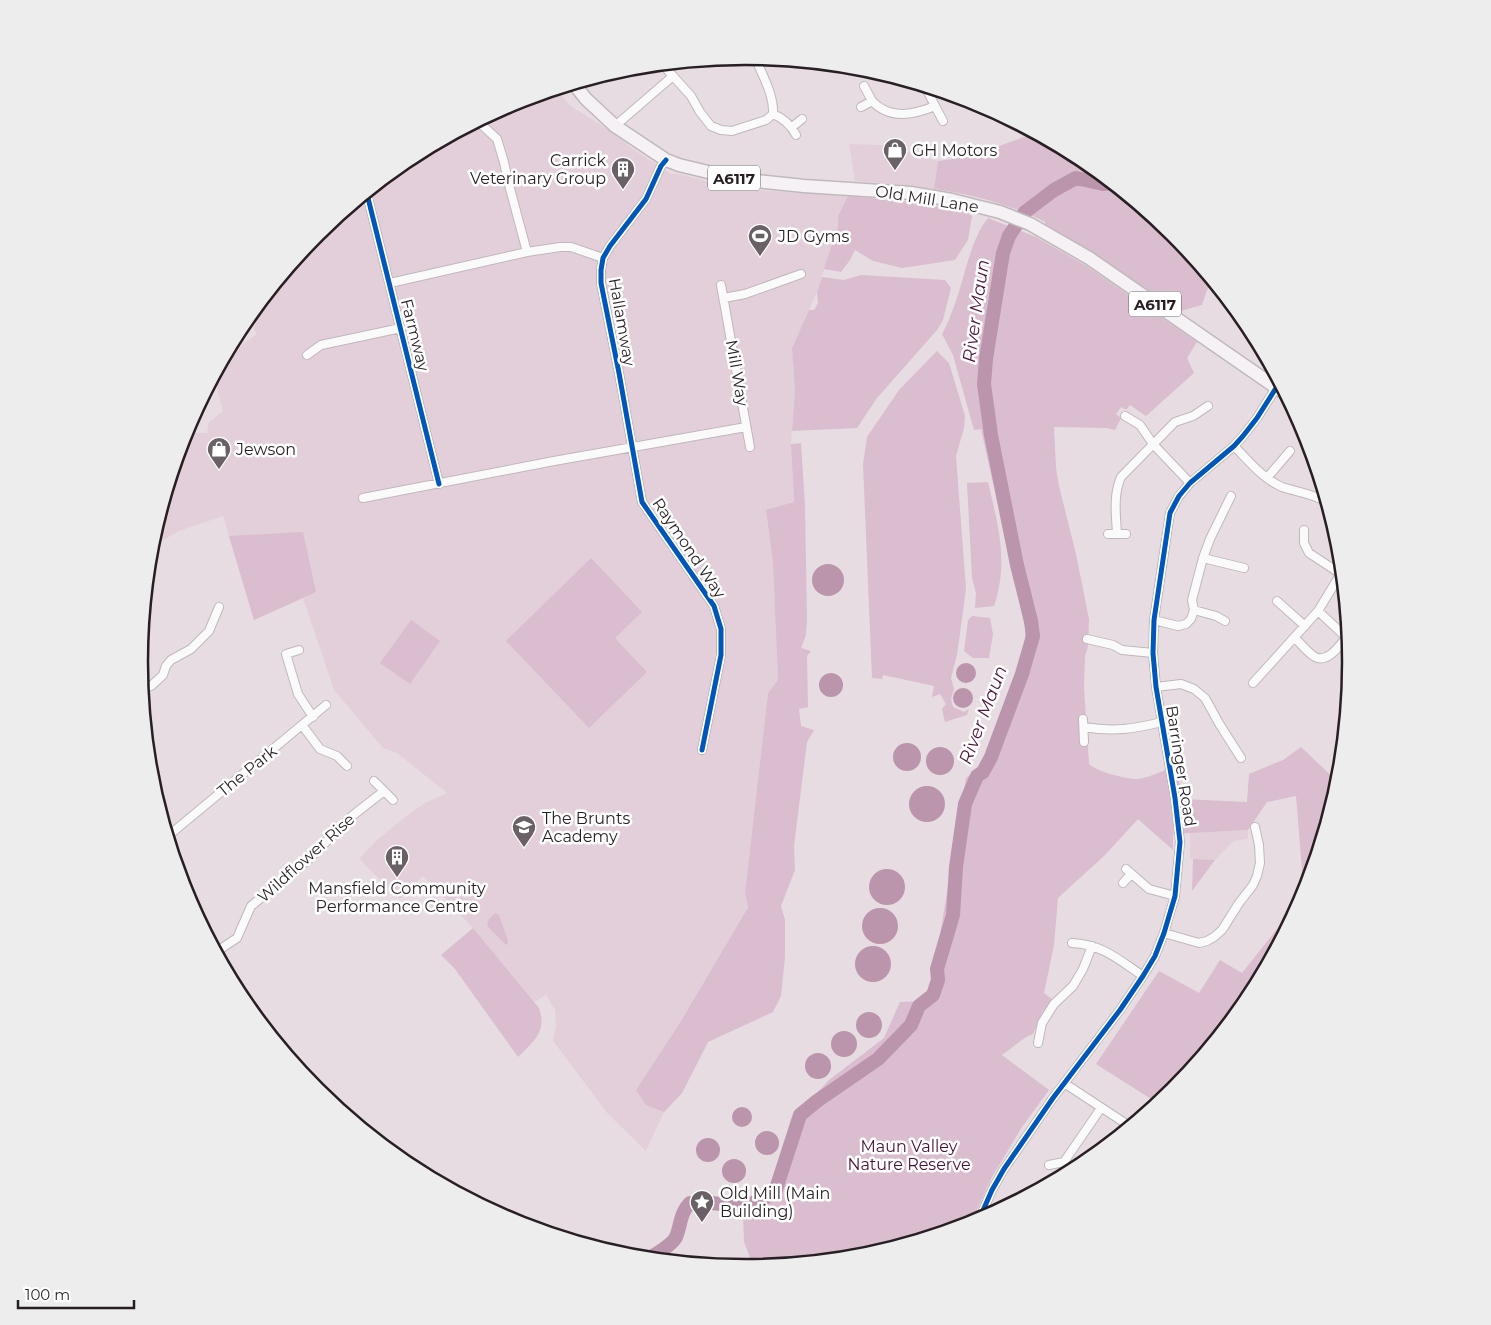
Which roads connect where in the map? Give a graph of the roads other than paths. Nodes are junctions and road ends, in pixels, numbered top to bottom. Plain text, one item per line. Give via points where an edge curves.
1 (759, 65) edge
2 (668, 70) edge
3 (673, 76) junction
4 (864, 86) dead end
5 (578, 89) edge
6 (929, 94) edge
7 (872, 100) junction
8 (935, 106) junction
9 (861, 107) dead end
10 (773, 114) junction
11 (802, 119) dead end
12 (943, 121) dead end
13 (483, 126) edge
14 (615, 126) junction
15 (792, 127) junction
16 (796, 135) dead end
17 (666, 160) junction
18 (368, 199) edge
19 (527, 252) junction
20 (603, 258) junction
21 (801, 274) dead end
22 (390, 283) junction
23 (721, 285) dead end
24 (724, 298) junction
25 (401, 328) junction
26 (307, 355) dead end
27 (1276, 388) edge
28 (1279, 394) edge
29 (1208, 406) dead end
30 (1125, 416) dead end
31 (746, 427) junction
32 (1153, 444) junction
33 (1234, 446) junction
34 (632, 447) junction
35 (750, 447) dead end
36 (1290, 451) dead end
37 (1267, 478) junction
38 (1190, 483) junction
39 (440, 484) junction
40 (1231, 496) dead end
41 (363, 498) dead end
42 (1320, 499) edge
43 (1304, 530) dead end
44 (1108, 534) dead end
45 (1117, 534) junction
46 (1126, 534) dead end
47 (1203, 558) junction
48 (1244, 568) dead end
49 (1335, 568) edge
50 (1337, 580) edge
51 (1277, 601) dead end
52 (219, 607) dead end
53 (1194, 610) junction
54 (1318, 611) junction
55 (1154, 620) junction
56 (1225, 621) dead end
57 (1305, 626) junction
58 (1342, 631) edge
59 (1295, 638) junction
60 (1087, 639) dead end
61 (1342, 642) edge
62 (298, 650) dead end
63 (1153, 653) junction
64 (1259, 677) junction
65 (1253, 683) dead end
66 (1266, 683) dead end
67 (149, 687) edge
68 (1156, 687) junction
69 (326, 706) dead end
70 (313, 716) junction
71 (1162, 722) junction
72 (302, 725) junction
73 (1084, 742) dead end
74 (1235, 749) junction
75 (702, 750) dead end
76 (1228, 756) dead end
77 (1241, 758) dead end
78 (347, 766) dead end
79 (374, 780) dead end
80 (384, 791) junction
81 (392, 800) dead end
82 (173, 832) edge
83 (1253, 832) dead end
84 (1123, 883) dead end
85 (1175, 896) junction
86 (1164, 933) junction
87 (1072, 942) dead end
88 (1092, 946) junction
89 (221, 948) edge
90 (1143, 976) junction
91 (1039, 1035) junction
92 (1049, 1037) dead end
93 (1038, 1043) dead end
94 (1064, 1083) junction
95 (1101, 1108) junction
96 (1125, 1123) edge
97 (1064, 1162) junction
98 (1049, 1165) dead end
99 (1066, 1166) edge
100 (983, 1211) edge

1 - 10 street via 772,97
2 - 3 street
3 - 10 street via 711,126 721,130 732,131 766,120
3 - 14 street
4 - 7 street
5 - 14 main road, Old Mill Lane / A6117
6 - 8 street
7 - 8 street via 880,108 902,114 917,113
7 - 9 street
8 - 12 street
10 - 15 street
11 - 15 street
13 - 19 street via 497,139
14 - 17 main road, Old Mill Lane / A6117
15 - 16 street
17 - 20 street, Hallamway via 646,199
17 - 27 main road, Old Mill Lane / A6117 via 737,179 911,193 1010,216 1090,258
18 - 22 street, Farmway
19 - 20 street, Farmway via 571,247
19 - 22 street, Farmway
20 - 34 street, Hallamway via 601,283
21 - 24 street
22 - 25 street, Farmway
23 - 24 street, Mill Way
24 - 31 street, Mill Way
25 - 26 street via 321,346
25 - 39 street, Farmway
28 - 33 street, Barringer Road
29 - 32 street via 1175,422
30 - 32 street via 1140,425
31 - 34 street
31 - 35 street, Mill Way
32 - 38 street
32 - 45 street via 1121,477 1117,488
33 - 37 street
33 - 38 street, Barringer Road
34 - 39 street
34 - 75 street, Raymond Way via 642,502 714,606 721,630 721,655
36 - 37 street
37 - 42 street
38 - 55 street, Barringer Road via 1170,514
39 - 41 street
40 - 47 street
43 - 49 street via 1304,543 1309,553
44 - 45 street
45 - 46 street
47 - 48 street
47 - 53 street via 1192,600
50 - 54 street
51 - 57 street
52 - 67 street via 209,631 192,649 171,660 163,675
53 - 55 street via 1186,624 1178,626
53 - 56 street
54 - 57 street
54 - 58 street
55 - 63 street, Barringer Road
57 - 59 street
59 - 61 street via 1316,657 1322,658 1328,657
59 - 64 street
60 - 63 street via 1122,650
62 - 70 street via 286,654 298,694
63 - 68 street, Barringer Road
64 - 65 street
64 - 66 street
68 - 71 street, Barringer Road
68 - 74 street via 1181,684 1194,689 1205,698
69 - 70 street, The Park
70 - 72 street, The Park
71 - 73 street via 1121,730 1104,730 1084,723
71 - 85 street, Barringer Road via 1179,828
72 - 78 street via 320,749 337,756
72 - 82 street, The Park
74 - 76 street
74 - 77 street
79 - 80 street
80 - 81 street
80 - 89 street, Wildflower Rise via 251,906 237,938
83 - 86 street via 1259,845 1257,876 1222,930 1199,943
84 - 85 street via 1129,872 1150,889
85 - 86 street, Barringer Road
86 - 90 street, Barringer Road
87 - 88 street
88 - 90 street via 1102,948
88 - 91 street via 1073,986 1054,1004 1042,1023
90 - 94 street, Barringer Road
91 - 92 street
91 - 93 street
94 - 95 street
94 - 100 street, Barringer Road via 1004,1169
95 - 96 street
95 - 97 street
97 - 98 street
97 - 99 street

